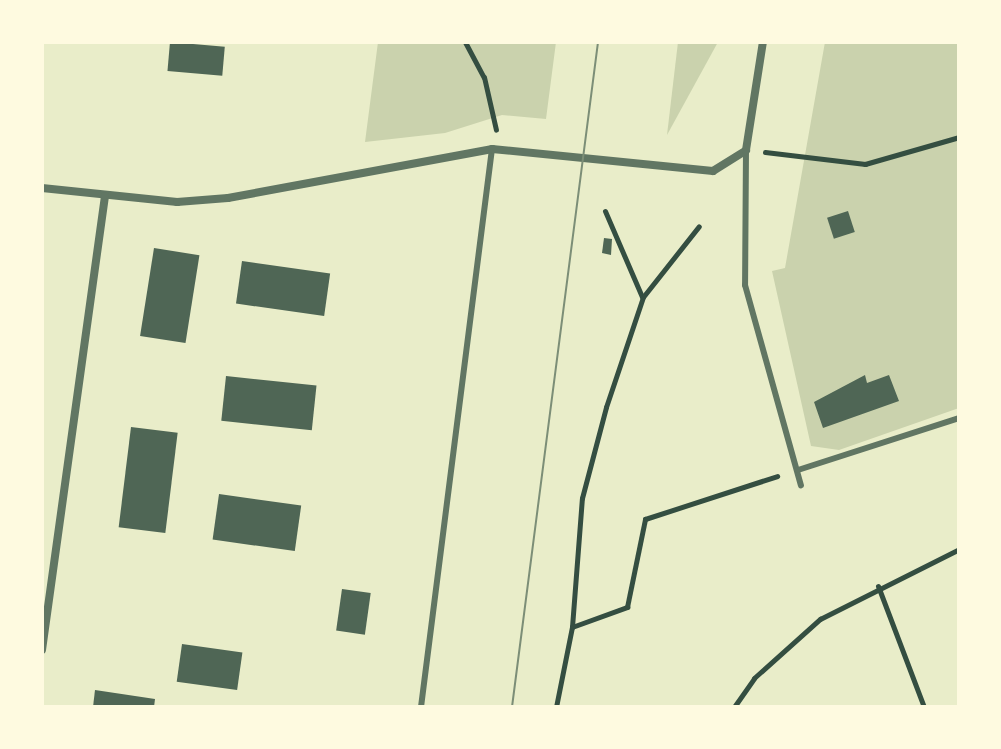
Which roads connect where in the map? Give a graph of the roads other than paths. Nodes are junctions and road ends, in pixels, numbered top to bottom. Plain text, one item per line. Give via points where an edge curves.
1 (763, 42) edge
2 (492, 149) junction
3 (746, 150) junction
4 (42, 188) edge
5 (105, 196) junction
6 (959, 418) edge
7 (798, 470) junction
8 (801, 485) dead end
9 (46, 595) edge
10 (42, 650) edge
11 (421, 707) edge

1 - 3 street
2 - 3 street via 676,171 713,171
2 - 5 street via 228,198
2 - 11 lane
3 - 7 lane via 745,285
4 - 5 street
5 - 9 street
6 - 7 lane
7 - 8 lane
9 - 10 street

